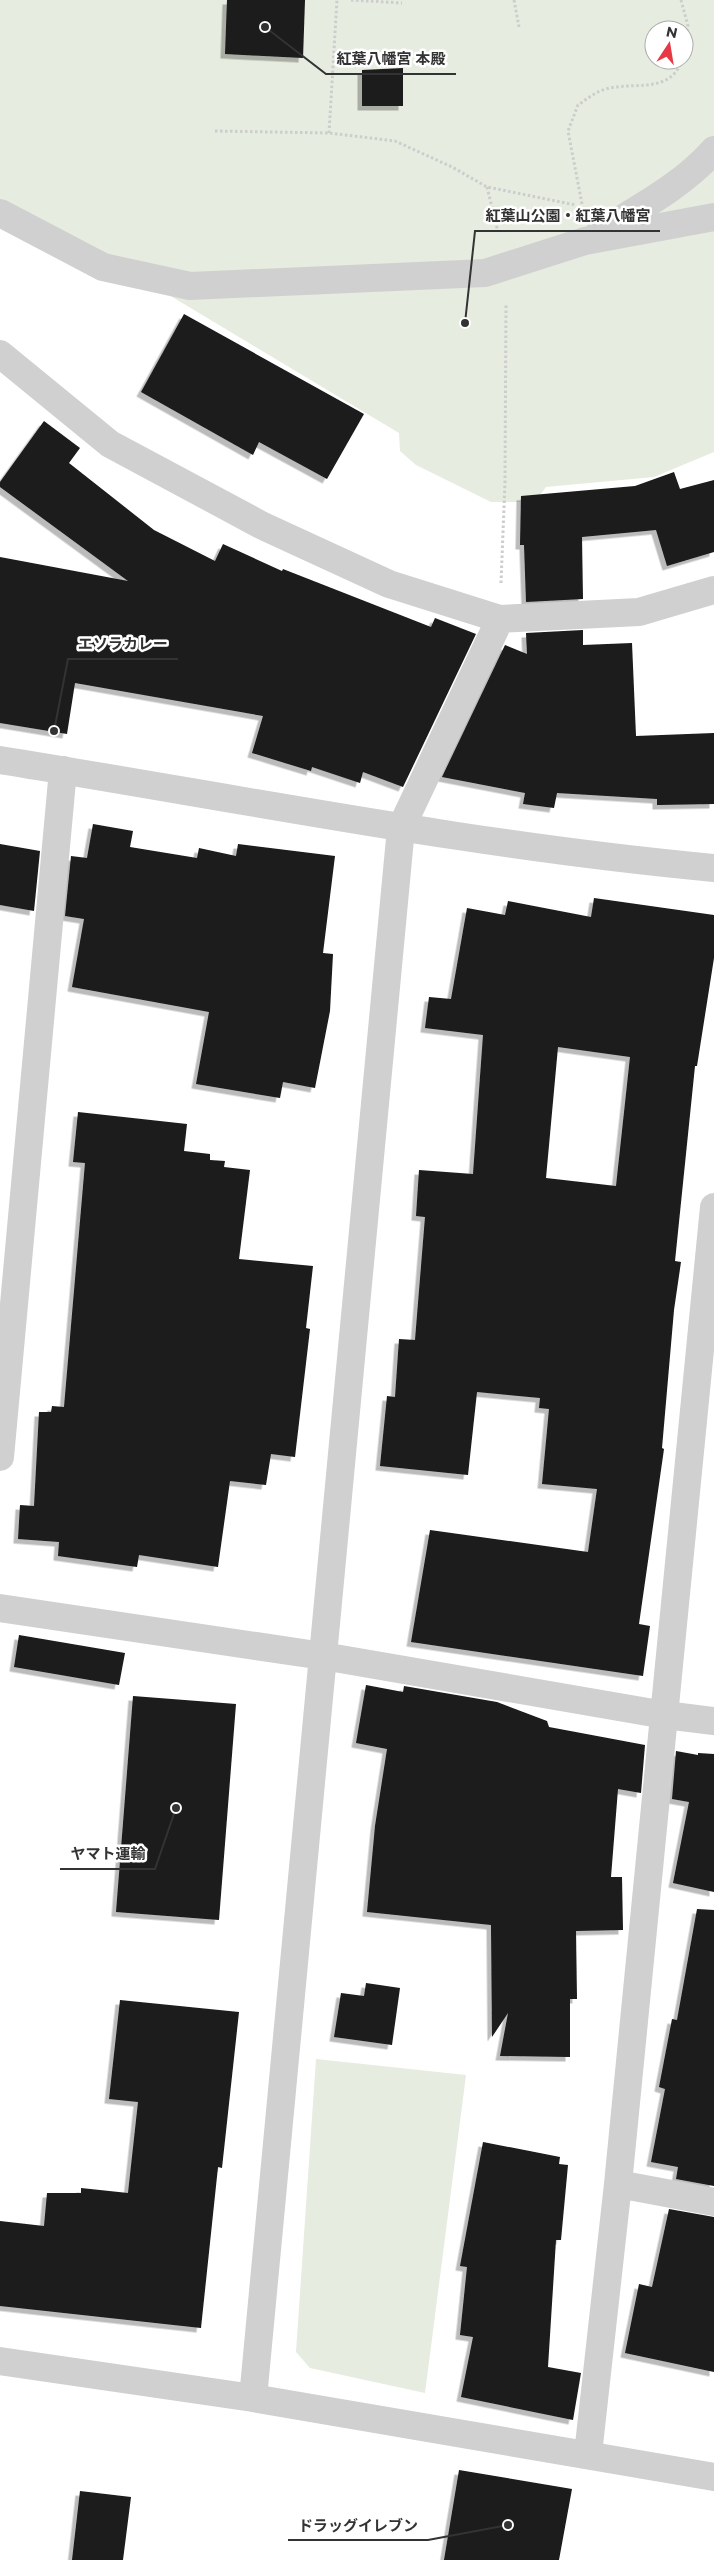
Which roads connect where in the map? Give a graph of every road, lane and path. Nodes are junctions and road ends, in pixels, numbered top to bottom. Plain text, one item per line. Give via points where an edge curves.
1 (338, 0) edge
2 (351, 0) edge
3 (514, 0) edge
4 (681, 0) edge
5 (402, 3) dead end
6 (686, 20) edge
7 (519, 27) dead end
8 (676, 70) edge
9 (215, 131) dead end
10 (329, 133) junction
11 (714, 150) edge
12 (487, 187) junction
13 (0, 213) edge
14 (714, 216) edge
15 (585, 241) junction
16 (506, 266) junction
17 (0, 354) edge
18 (714, 590) edge
19 (500, 618) junction
20 (0, 760) edge
21 (63, 770) junction
22 (401, 828) junction
23 (714, 868) edge
24 (714, 1207) edge
25 (0, 1457) edge
26 (0, 1608) edge
27 (323, 1656) junction
28 (665, 1715) junction
29 (714, 1721) edge
30 (618, 2184) junction
31 (714, 2202) edge
32 (0, 2360) edge
33 (253, 2398) junction
34 (588, 2454) junction
35 (714, 2477) edge

1 - 10 path
2 - 5 path
3 - 7 path
4 - 6 path
8 - 12 path via 664,82 607,89 578,105 568,131 583,207
9 - 10 path
10 - 12 path via 395,141
11 - 15 street via 700,166 668,191
12 - 16 path
13 - 16 street via 103,268 190,286 485,273
14 - 15 street
15 - 16 street
16 - 19 path via 505,482
17 - 19 street via 110,444 263,526 389,584
18 - 19 street via 639,612
19 - 22 street
20 - 21 street
21 - 22 street
21 - 25 street
22 - 23 street via 628,860
22 - 27 street
24 - 28 street
26 - 27 street
27 - 28 street
27 - 33 street
28 - 29 street
28 - 30 street
30 - 31 street
30 - 34 street
32 - 33 street
33 - 34 street
34 - 35 street

